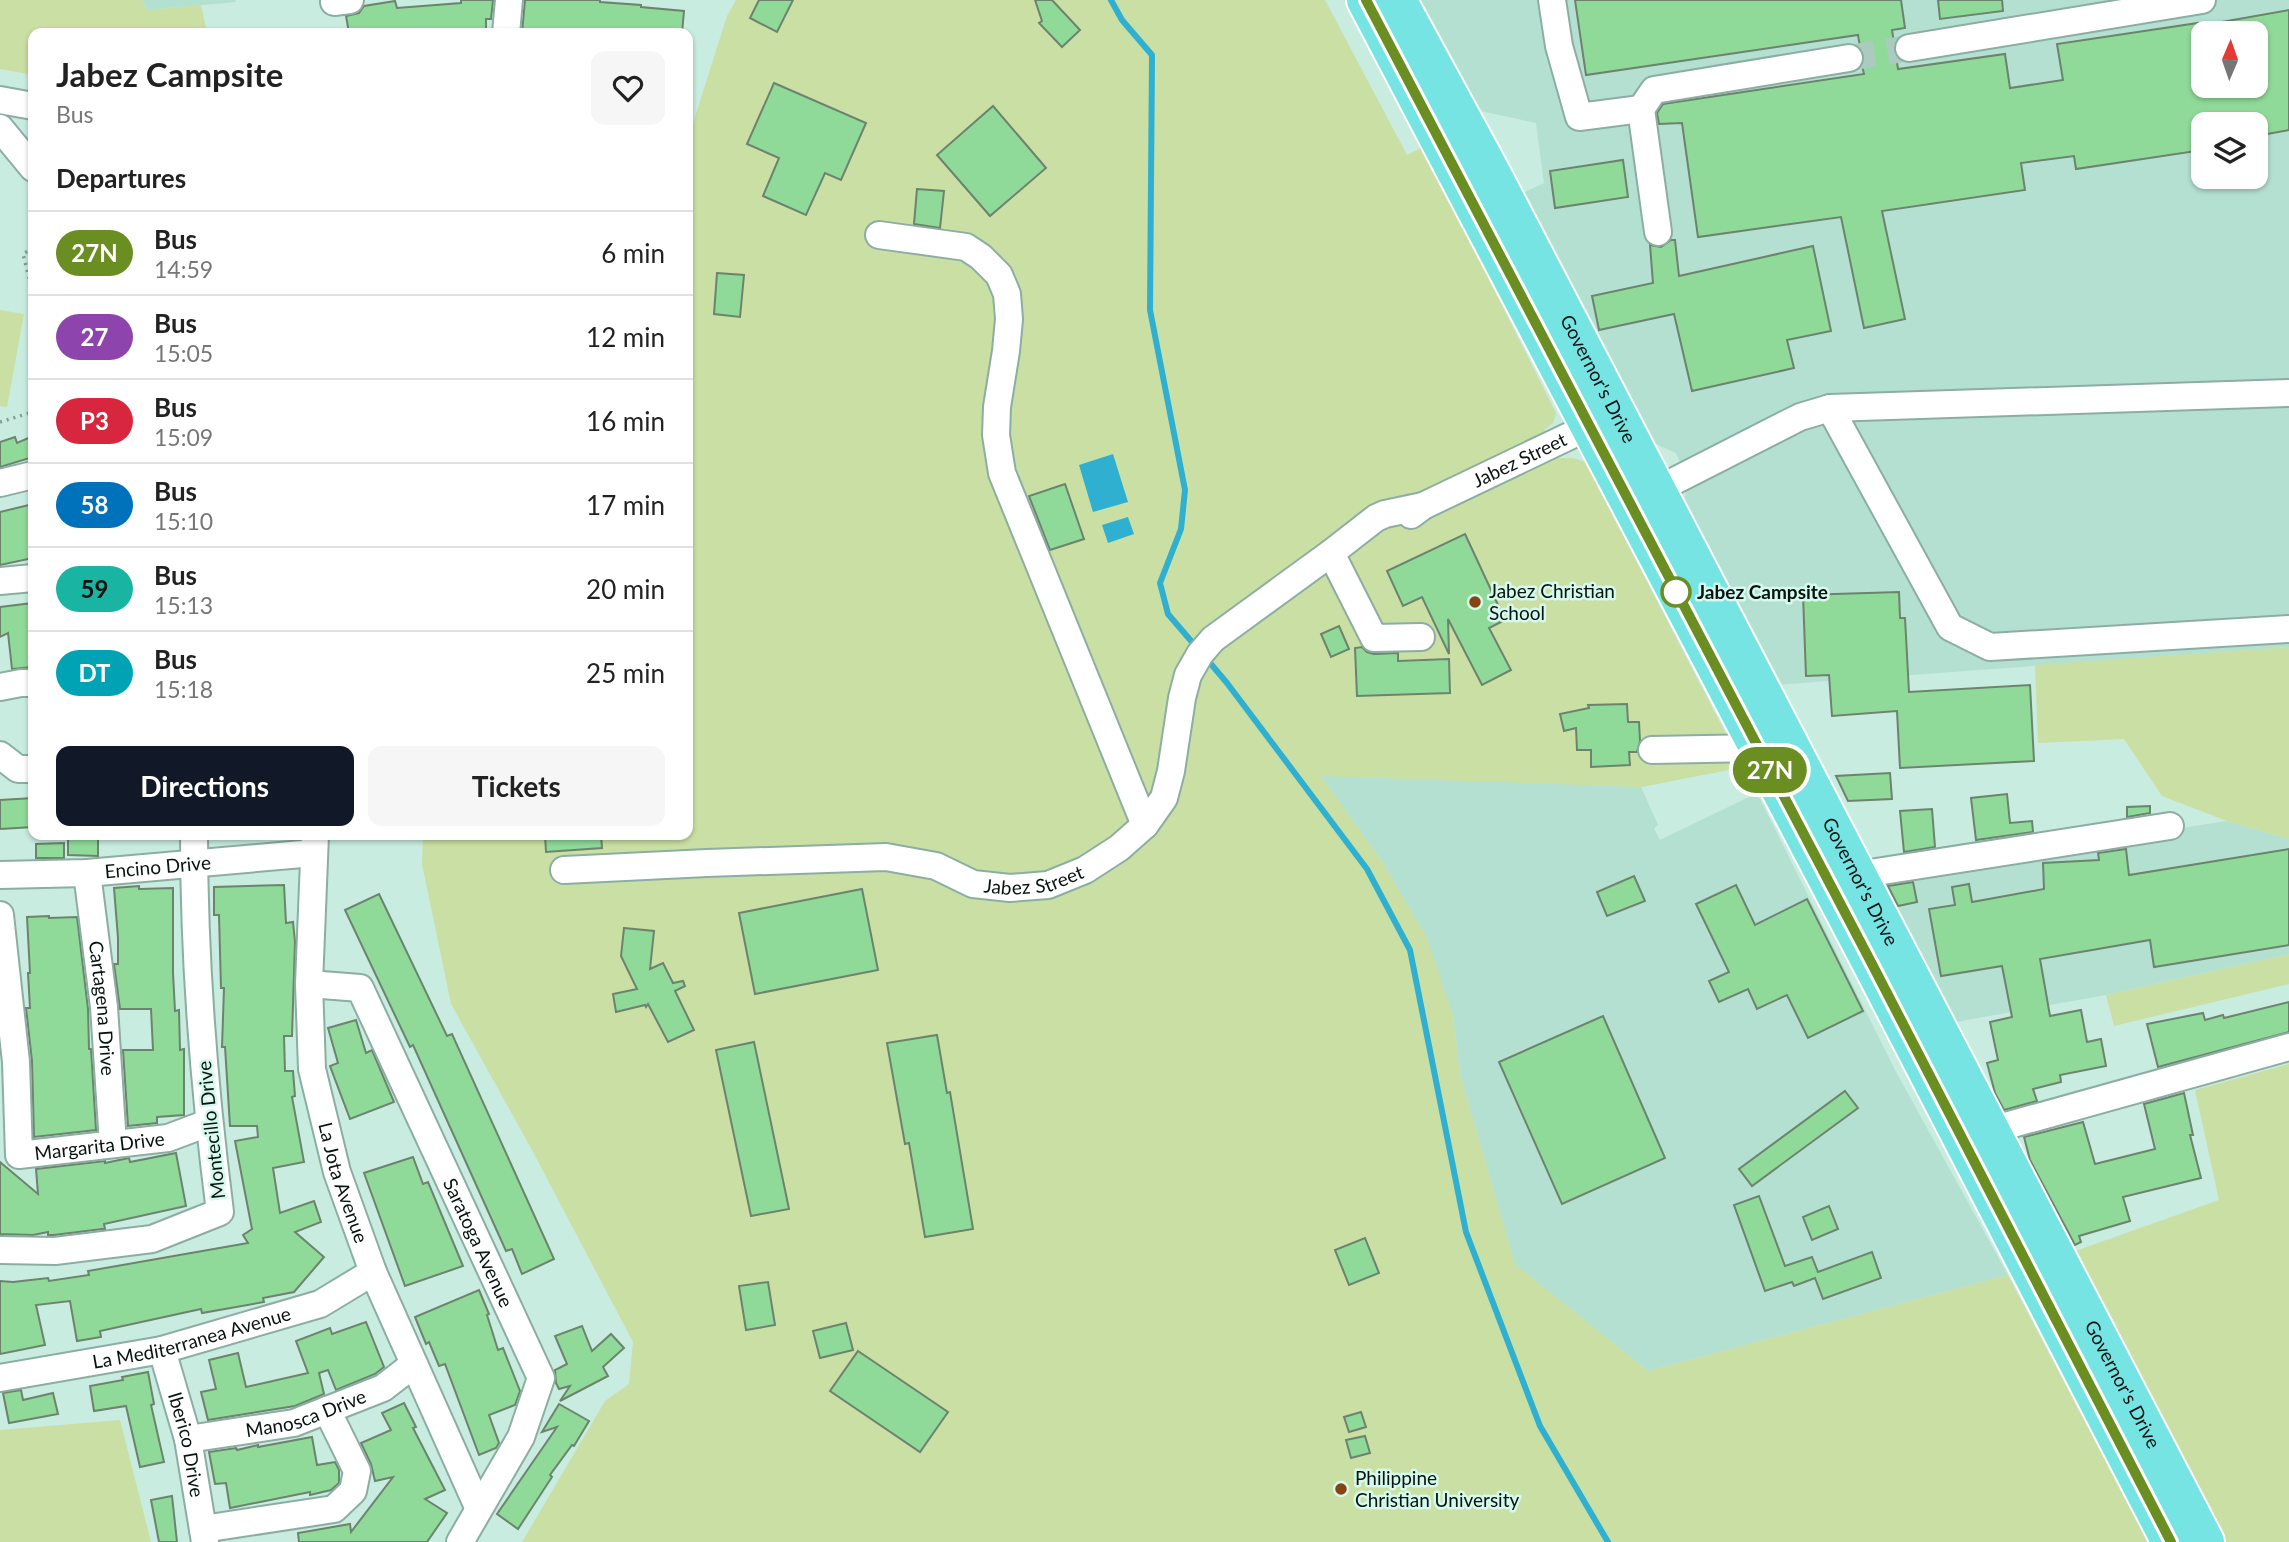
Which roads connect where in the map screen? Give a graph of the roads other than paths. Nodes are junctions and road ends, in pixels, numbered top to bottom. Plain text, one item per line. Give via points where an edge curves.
1 (509, 0) edge
2 (1366, 0) edge
3 (1397, 0) edge
4 (1552, 0) edge
5 (2203, 0) edge
6 (506, 28) edge
7 (1909, 48) tunnel mouth
8 (1849, 58) tunnel mouth
9 (0, 100) edge
10 (28, 105) edge
11 (1641, 109) junction
12 (0, 128) edge
13 (28, 162) edge
14 (1658, 232) dead end
15 (879, 235) dead end
16 (2289, 393) edge
17 (1829, 408) junction
18 (1603, 420) junction
19 (28, 476) edge
20 (0, 483) edge
21 (1643, 498) junction
22 (1331, 553) junction
23 (28, 578) edge
24 (0, 581) edge
25 (2289, 629) edge
26 (1421, 637) dead end
27 (28, 683) edge
28 (0, 687) edge
29 (1758, 748) junction
30 (1652, 750) dead end
31 (0, 755) edge
32 (28, 769) edge
33 (1145, 825) junction
34 (2170, 825) dead end
35 (194, 840) edge
36 (314, 844) edge
37 (194, 864) junction
38 (564, 870) dead end
39 (87, 873) junction
40 (0, 875) edge
41 (1857, 875) junction
42 (0, 915) edge
43 (310, 984) junction
44 (2289, 1047) edge
45 (208, 1123) junction
46 (1976, 1134) junction
47 (113, 1144) junction
48 (0, 1250) edge
49 (373, 1272) junction
50 (162, 1350) junction
51 (414, 1364) junction
52 (0, 1378) edge
53 (327, 1410) junction
54 (188, 1439) junction
55 (478, 1507) junction
56 (204, 1536) edge
57 (460, 1542) edge
58 (2171, 1542) edge
59 (2205, 1542) edge

1 - 6 street
2 - 18 highway, Governor's Drive
3 - 18 highway, Governor's Drive via 1489,169
4 - 11 street via 1559,46 1579,117
5 - 7 street
8 - 11 street via 1654,90
9 - 10 street
11 - 14 street
12 - 13 street
15 - 33 street via 966,247 999,275 1007,294 1009,319 997,407 1002,473
16 - 17 street
17 - 21 street via 1800,417
17 - 25 street via 1950,627 1990,647
18 - 21 highway, Governor's Drive
18 - 22 street, Jabez Street via 1423,506 1393,529
19 - 20 street
21 - 29 highway, Governor's Drive
21 - 41 highway, Governor's Drive
22 - 26 street via 1374,638
22 - 33 street, Jabez Street via 1234,622 1200,654 1182,698 1164,797
23 - 24 street
27 - 28 street
29 - 30 street
29 - 46 highway, Governor's Drive
31 - 32 street via 18,769
33 - 38 street, Jabez Street via 1085,870 1036,886 973,884 936,866 886,857
34 - 41 street
35 - 37 street, Montecillo Drive
36 - 37 street, Encino Drive
36 - 43 street, La Jota Avenue
37 - 39 street, Encino Drive
37 - 45 street, Montecillo Drive
39 - 40 street, Encino Drive
39 - 47 street, Cartagena Drive via 104,1007
41 - 46 highway, Governor's Drive
42 - 47 street, Margarita Drive via 16,1062 19,1155
43 - 49 street, La Jota Avenue via 312,1069 337,1172
43 - 55 street, Saratoga Avenue via 360,988 541,1378 521,1437
44 - 46 street
45 - 47 street, Margarita Drive via 168,1138
45 - 48 street, Montecillo Drive via 220,1212 152,1239 55,1251
46 - 58 highway, Governor's Drive
46 - 59 highway, Governor's Drive
49 - 50 street, La Mediterranea Avenue via 320,1304
49 - 51 street, La Jota Avenue
50 - 52 street, La Mediterranea Avenue
50 - 54 street, Iberico Drive
51 - 53 street, Manosca Drive via 383,1388
51 - 55 street, La Jota Avenue
53 - 54 street, Manosca Drive via 294,1423
53 - 56 street via 357,1471 353,1491 334,1509
54 - 56 street, Iberico Drive
55 - 57 street, Saratoga Avenue

